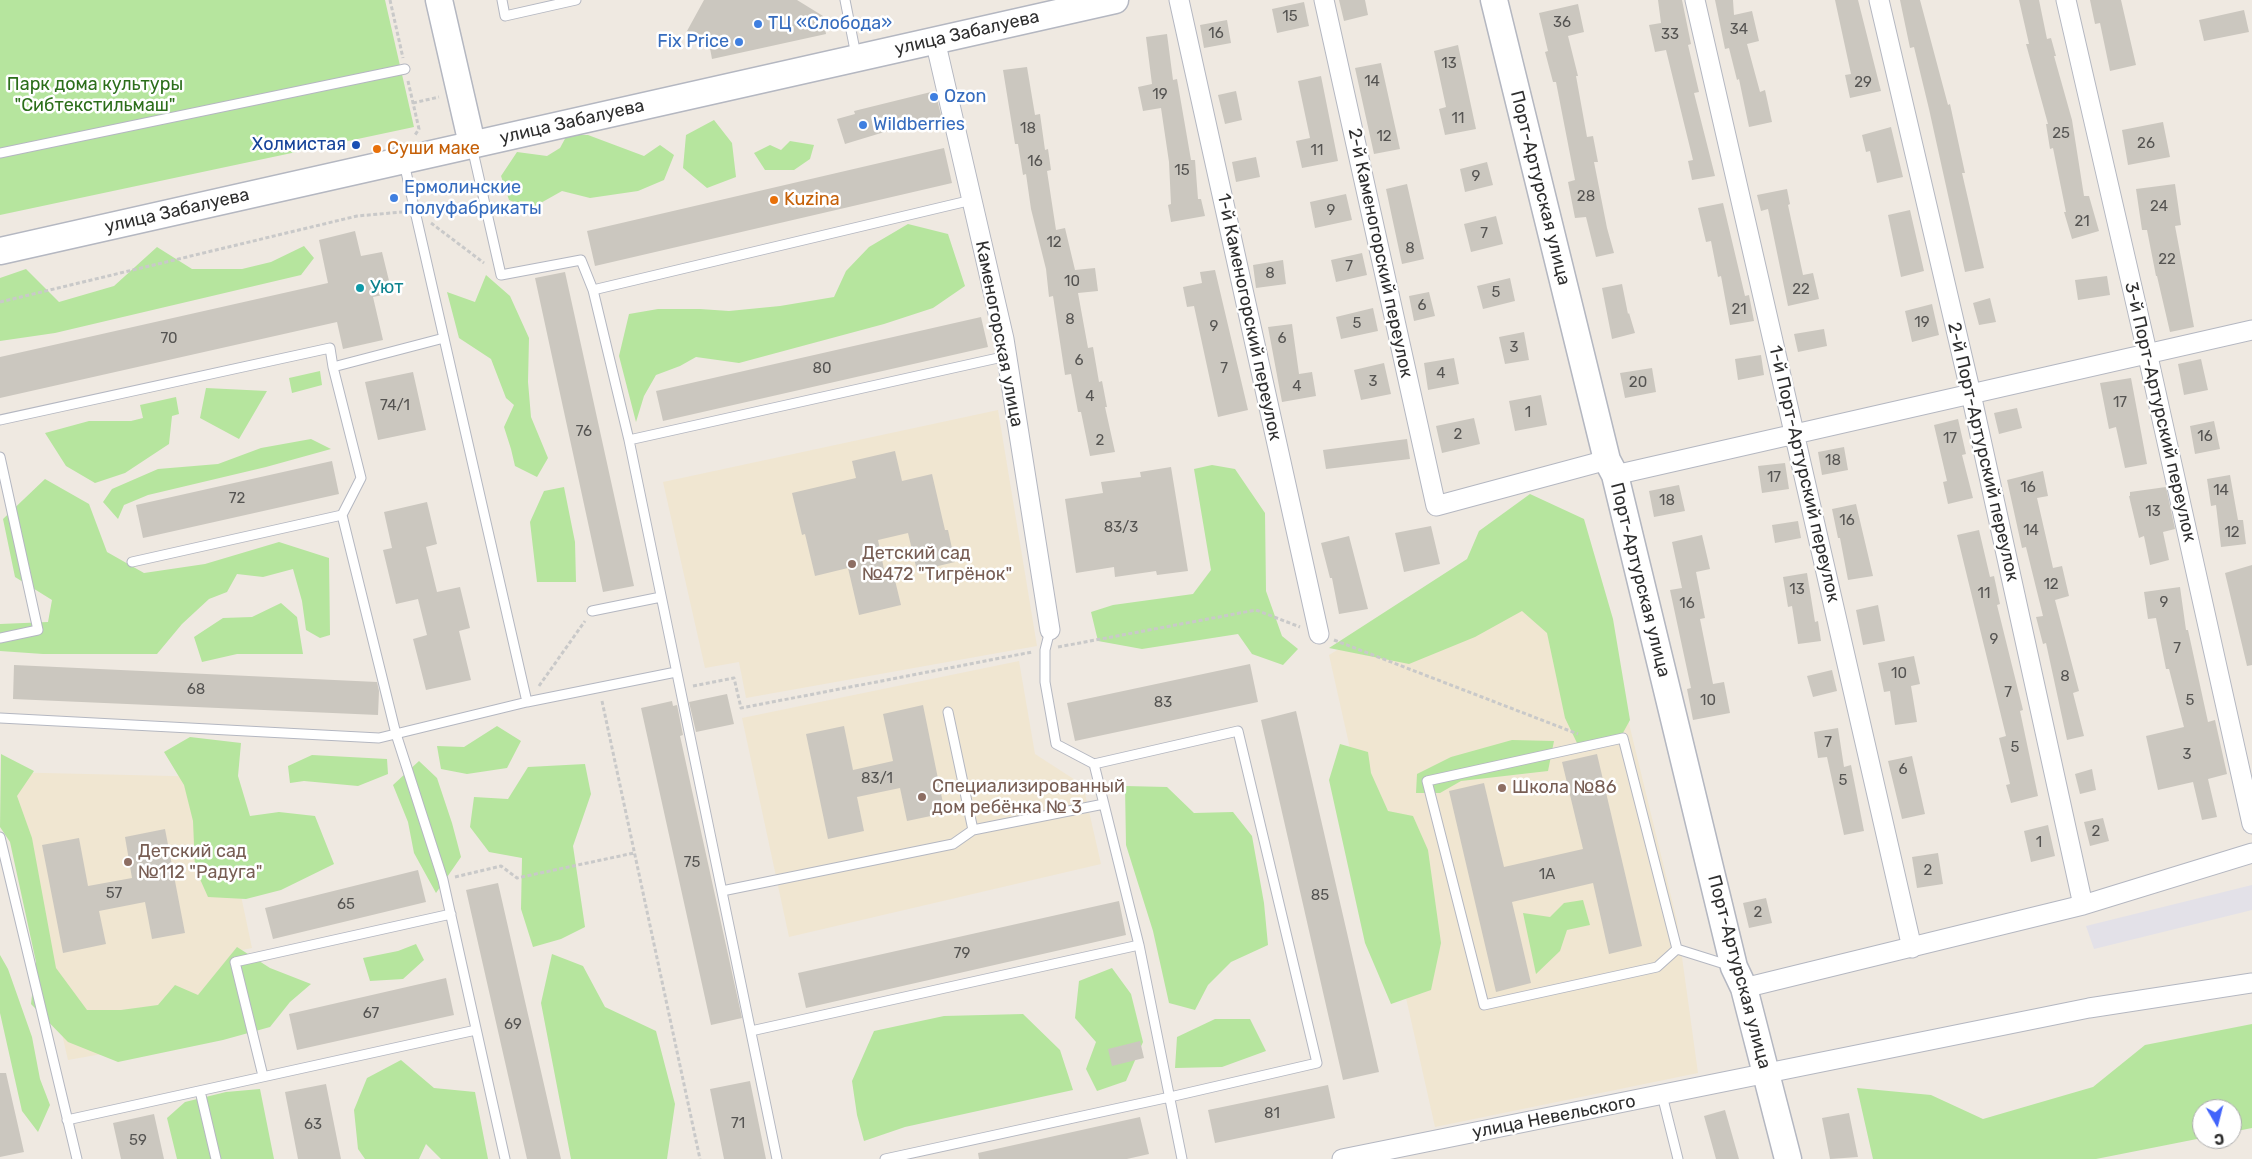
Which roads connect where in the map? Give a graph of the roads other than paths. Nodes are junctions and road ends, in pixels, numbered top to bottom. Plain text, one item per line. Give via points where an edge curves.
1 (439, 0) edge
2 (502, 0) edge
3 (576, 0) edge
4 (844, 0) edge
5 (1115, 0) edge
6 (1179, 0) edge
7 (1324, 0) edge
8 (1494, 0) edge
9 (1695, 0) edge
10 (1879, 0) edge
11 (2066, 0) edge
12 (935, 40) junction
13 (856, 58) junction
14 (405, 69) dead end
15 (472, 144) junction
16 (0, 153) edge
17 (403, 160) junction
18 (972, 200) junction
19 (0, 251) edge
20 (593, 290) junction
21 (2252, 330) edge
22 (444, 338) junction
23 (2148, 352) junction
24 (1007, 356) junction
25 (333, 367) junction
26 (1971, 394) junction
27 (0, 420) edge
28 (1795, 434) junction
29 (629, 440) junction
30 (0, 457) edge
31 (1611, 468) junction
32 (342, 515) junction
33 (132, 562) dead end
34 (661, 597) junction
35 (592, 611) road end
36 (1050, 630) joint
37 (1319, 634) road end
38 (0, 638) edge
39 (676, 672) junction
40 (527, 702) junction
41 (948, 712) dead end
42 (0, 718) edge
43 (396, 734) junction
44 (1094, 764) junction
45 (1104, 804) junction
46 (2252, 824) edge
47 (972, 830) junction
48 (0, 837) edge
49 (2252, 853) edge
50 (722, 891) junction
51 (2083, 905) junction
52 (451, 914) junction
53 (1139, 945) junction
54 (1912, 948) junction
55 (1677, 949) junction
56 (1739, 977) junction
57 (2252, 984) edge
58 (476, 1030) junction
59 (751, 1031) junction
60 (1767, 1074) junction
61 (263, 1076) junction
62 (200, 1090) junction
63 (1662, 1095) junction
64 (1170, 1097) junction
65 (67, 1120) junction
66 (77, 1159) edge
67 (216, 1159) edge
68 (505, 1159) edge
69 (777, 1159) edge
70 (885, 1159) edge
71 (1182, 1159) edge
72 (1342, 1159) edge
73 (1678, 1159) edge
74 (1788, 1159) edge

1 - 15 street
2 - 3 lane via 506,16
4 - 13 lane
5 - 12 street, улица Забалуева
6 - 37 street, 1-й Каменогорский переулок
7 - 31 street, 2-й Каменогорский переулок via 1436,506
8 - 31 street, Порт-Артурская улица
9 - 28 street, 1-й Порт-Артурский переулок
10 - 26 street, 2-й Порт-Артурский переулок
11 - 23 street, 3-й Порт-Артурский переулок
12 - 13 street, улица Забалуева
12 - 18 street, Каменогорская улица
13 - 15 street, улица Забалуева
14 - 16 lane
15 - 17 street, улица Забалуева
15 - 20 lane via 501,276 580,260
17 - 19 street, улица Забалуева
17 - 22 lane
18 - 20 lane
18 - 24 street, Каменогорская улица
20 - 29 lane
21 - 23 street
22 - 25 lane
22 - 40 lane
23 - 26 street
23 - 46 street, 3-й Порт-Артурский переулок
24 - 29 lane
24 - 36 street, Каменогорская улица
25 - 27 lane via 330,348
25 - 32 lane via 362,478
26 - 28 street
26 - 51 street, 2-й Порт-Артурский переулок
28 - 31 street
28 - 54 street, 1-й Порт-Артурский переулок
29 - 34 lane
30 - 38 lane via 38,630
31 - 56 street, Порт-Артурская улица
32 - 33 lane
32 - 43 lane
34 - 35 lane
34 - 39 lane
36 - 44 lane via 1045,650 1045,682 1056,744
39 - 40 lane
39 - 50 lane
40 - 43 lane
41 - 47 lane
42 - 43 lane via 379,738
43 - 52 lane
44 - 45 lane
44 - 64 lane via 1238,731 1317,1063
45 - 47 lane
45 - 53 lane
47 - 50 lane via 953,844
48 - 65 lane
49 - 51 street
50 - 59 lane
51 - 54 street
52 - 58 lane
52 - 61 lane via 235,962
53 - 59 lane
53 - 64 lane
54 - 56 street
55 - 55 lane via 1623,738 1427,781 1484,1005 1657,968
55 - 56 lane
56 - 60 street, Порт-Артурская улица
57 - 60 street, улица Невельского via 2089,1008
58 - 61 lane
58 - 68 lane
59 - 69 lane
60 - 63 street, улица Невельского
60 - 74 street, Порт-Артурская улица
61 - 62 lane
62 - 65 lane
62 - 67 lane
63 - 72 street, улица Невельского
63 - 73 lane
64 - 70 lane
64 - 71 lane
65 - 66 lane

